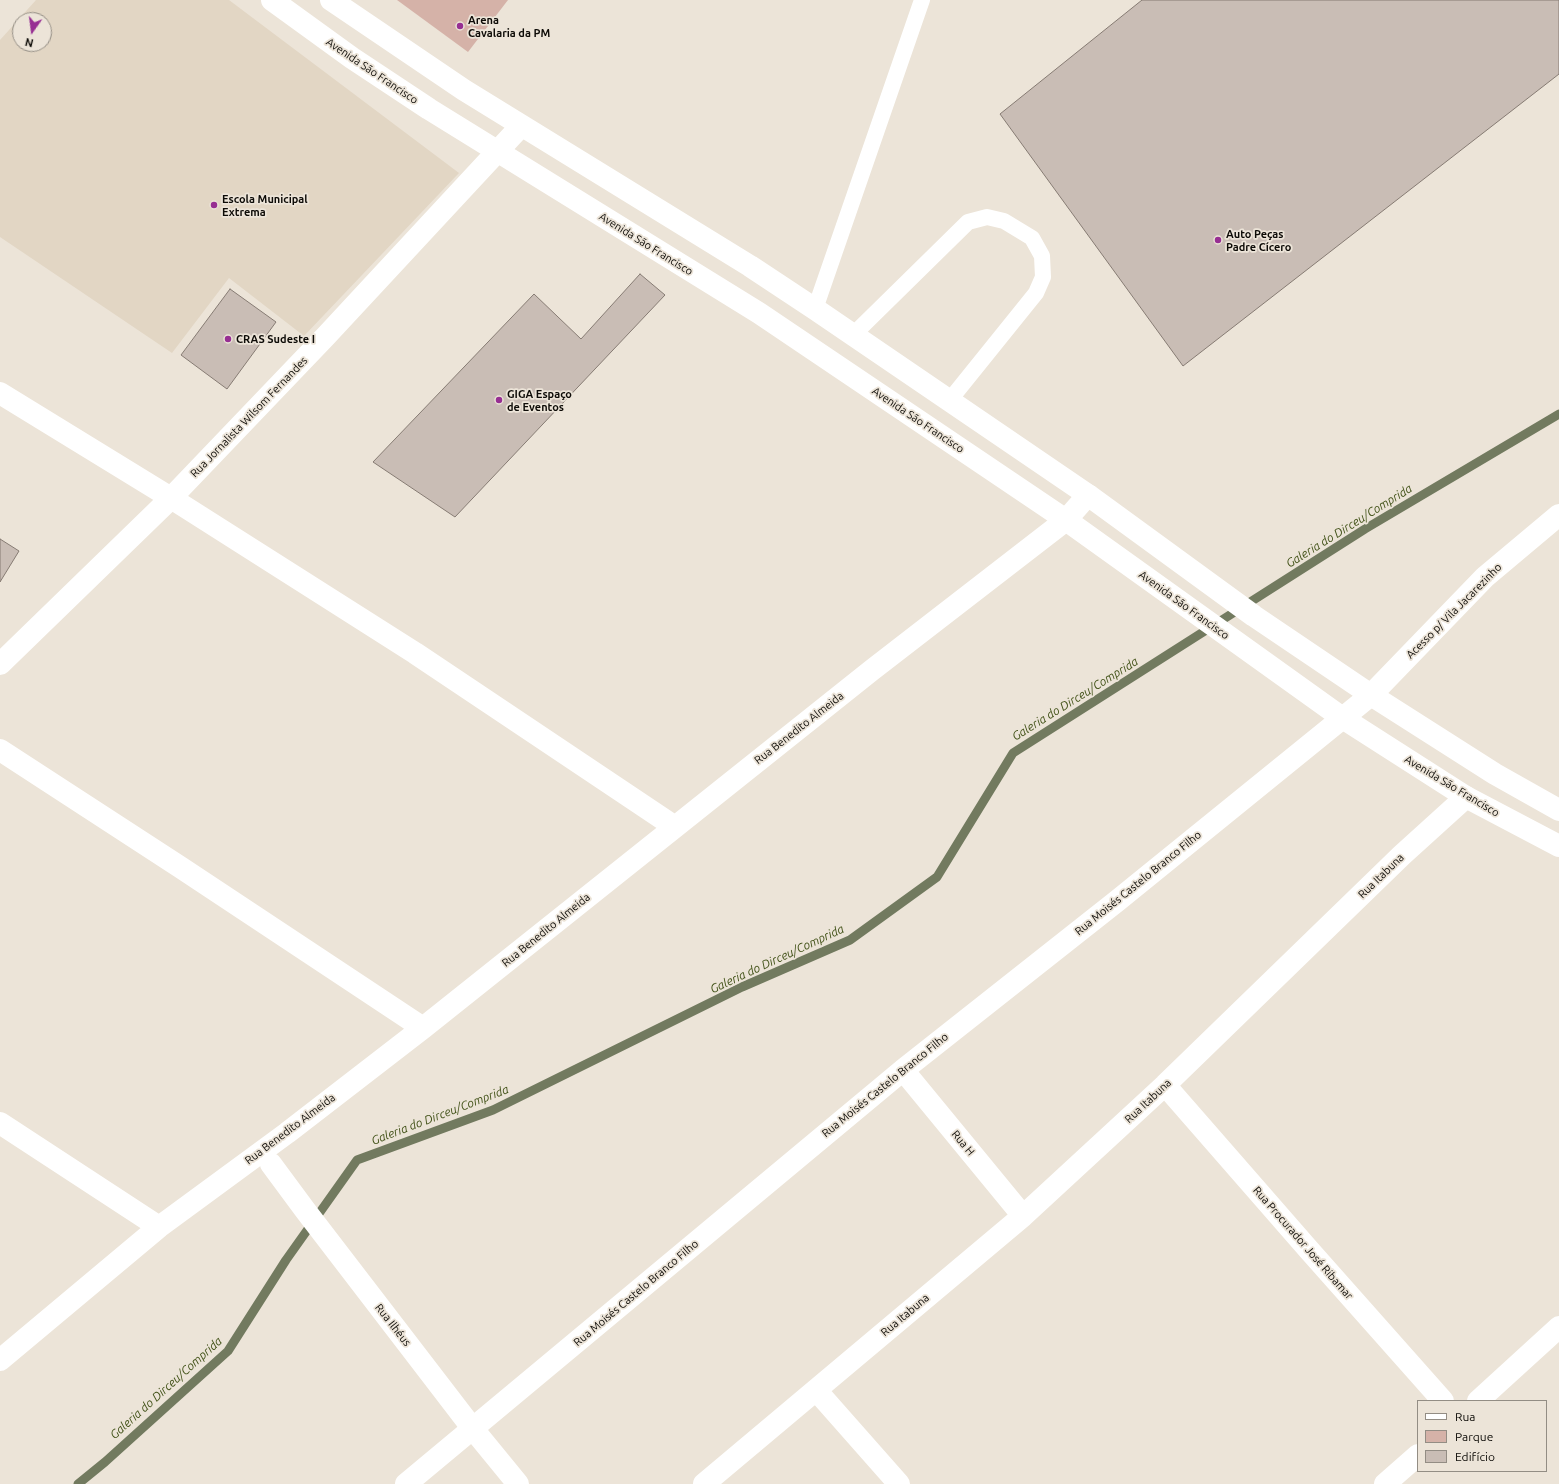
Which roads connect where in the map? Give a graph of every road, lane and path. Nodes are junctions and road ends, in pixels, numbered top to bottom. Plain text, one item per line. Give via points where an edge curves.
1 (272, 0) edge
2 (331, 0) edge
3 (922, 0) edge
4 (521, 126) junction
5 (497, 152) junction
6 (815, 309) junction
7 (853, 335) junction
8 (0, 393) edge
9 (949, 401) junction
10 (1088, 496) junction
11 (171, 498) junction
12 (1559, 515) edge
13 (1066, 520) junction
14 (1163, 551) junction
15 (1141, 574) junction
16 (1280, 634) junction
17 (1256, 656) junction
18 (0, 664) edge
19 (1371, 695) junction
20 (1341, 717) junction
21 (0, 750) edge
22 (1466, 796) junction
23 (1559, 810) edge
24 (675, 827) junction
25 (1559, 846) edge
26 (423, 1028) junction
27 (903, 1070) junction
28 (1165, 1085) junction
29 (0, 1123) edge
30 (271, 1164) dead end
31 (1023, 1216) junction
32 (159, 1227) junction
33 (1559, 1327) edge
34 (0, 1360) edge
35 (816, 1390) junction
36 (1442, 1400) edge
37 (1479, 1400) edge
38 (473, 1429) junction
39 (1417, 1456) edge
40 (406, 1484) edge
41 (518, 1484) edge
42 (704, 1484) edge
43 (899, 1484) edge
44 (1385, 1484) edge

1 - 5 street, Avenida São Francisco via 352,58
2 - 4 street
3 - 6 lane
4 - 5 street, Rua Jornalista Wilsom Fernandes
4 - 6 street via 750,266
5 - 11 street, Rua Jornalista Wilsom Fernandes
5 - 13 street, Avenida São Francisco via 759,313
6 - 7 street
7 - 9 street
7 - 9 lane via 968,222 987,217 1004,221 1032,238 1042,256 1043,278 1036,293
8 - 11 street
9 - 10 street
10 - 13 street, Rua Benedito Almeida
10 - 14 street
11 - 18 street, Rua Jornalista Wilsom Fernandes
11 - 24 street via 415,653
12 - 19 street, Acesso p/ Vila Jacarezinho via 1485,577
13 - 15 street, Avenida São Francisco
13 - 24 street, Rua Benedito Almeida
14 - 15 street
14 - 16 street
15 - 17 street, Avenida São Francisco
16 - 17 street
16 - 19 street
17 - 20 street, Avenida São Francisco
19 - 20 street, Rua Moisés Castelo Branco Filho
19 - 23 street via 1495,774
20 - 22 street, Avenida São Francisco
20 - 27 street, Rua Moisés Castelo Branco Filho via 1117,901
21 - 26 street
22 - 25 street, Avenida São Francisco
22 - 28 street, Rua Itabuna
24 - 26 street, Rua Benedito Almeida
26 - 32 street, Rua Benedito Almeida
27 - 31 street, Rua H
27 - 38 street, Rua Moisés Castelo Branco Filho
28 - 31 street, Rua Itabuna
28 - 36 street, Rua Procurador José Ribamar
29 - 32 street
30 - 38 street, Rua Ilhéus
31 - 35 street, Rua Itabuna
32 - 34 street, Rua Benedito Almeida
33 - 37 street
35 - 42 street, Rua Itabuna
35 - 43 street
38 - 40 street, Rua Moisés Castelo Branco Filho
38 - 41 street, Rua Ilhéus
39 - 44 street

